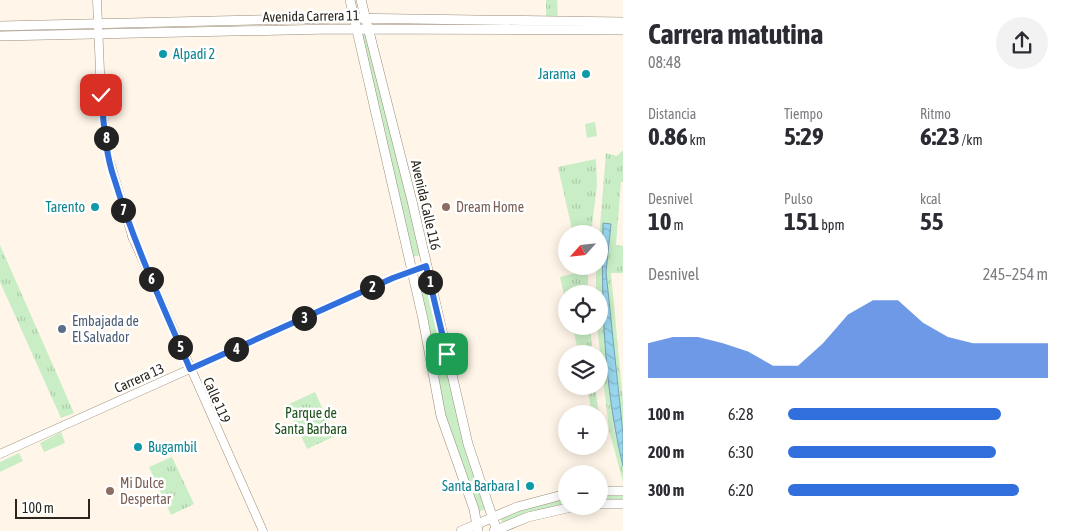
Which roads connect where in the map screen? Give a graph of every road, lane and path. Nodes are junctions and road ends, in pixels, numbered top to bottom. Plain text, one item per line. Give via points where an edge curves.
1 (97, 0) edge
2 (350, 0) edge
3 (361, 0) edge
4 (354, 18) junction
5 (366, 18) junction
6 (623, 22) edge
7 (98, 24) junction
8 (0, 26) edge
9 (357, 29) junction
10 (368, 29) junction
11 (623, 30) edge
12 (98, 35) junction
13 (0, 36) edge
14 (426, 266) junction
15 (412, 271) junction
16 (190, 369) junction
17 (0, 454) edge
18 (608, 491) edge
19 (623, 491) edge
20 (558, 496) edge
21 (608, 504) edge
22 (623, 504) edge
23 (558, 510) edge
24 (492, 517) junction
25 (477, 527) edge
26 (263, 531) edge
27 (461, 531) edge
28 (496, 531) edge

1 - 7 street, Calle 119
2 - 4 main road, Avenida Calle 116
3 - 5 main road, Avenida Calle 116
4 - 5 main road, Avenida Carrera 11
4 - 7 main road, Avenida Carrera 11
4 - 9 main road, Avenida Calle 116
5 - 6 main road, Avenida Carrera 11
5 - 10 main road, Avenida Calle 116
7 - 8 main road, Avenida Carrera 11
7 - 12 street, Calle 119
9 - 10 main road, Avenida Carrera 11
9 - 12 main road, Avenida Carrera 11
9 - 15 main road, Avenida Calle 116
10 - 11 main road, Avenida Carrera 11
10 - 14 main road, Avenida Calle 116
12 - 13 main road, Avenida Carrera 11
12 - 16 street, Calle 119 via 103,115 116,184 132,236
14 - 15 street, Carrera 13
14 - 24 main road, Avenida Calle 116 via 470,452
15 - 16 street, Carrera 13
15 - 25 main road, Avenida Calle 116 via 441,416 474,509
16 - 17 street, Carrera 13
16 - 26 street, Calle 119
18 - 19 main road
20 - 24 main road
21 - 22 main road
23 - 28 main road via 528,517
24 - 25 main road
24 - 28 main road, Avenida Calle 116
25 - 27 main road

